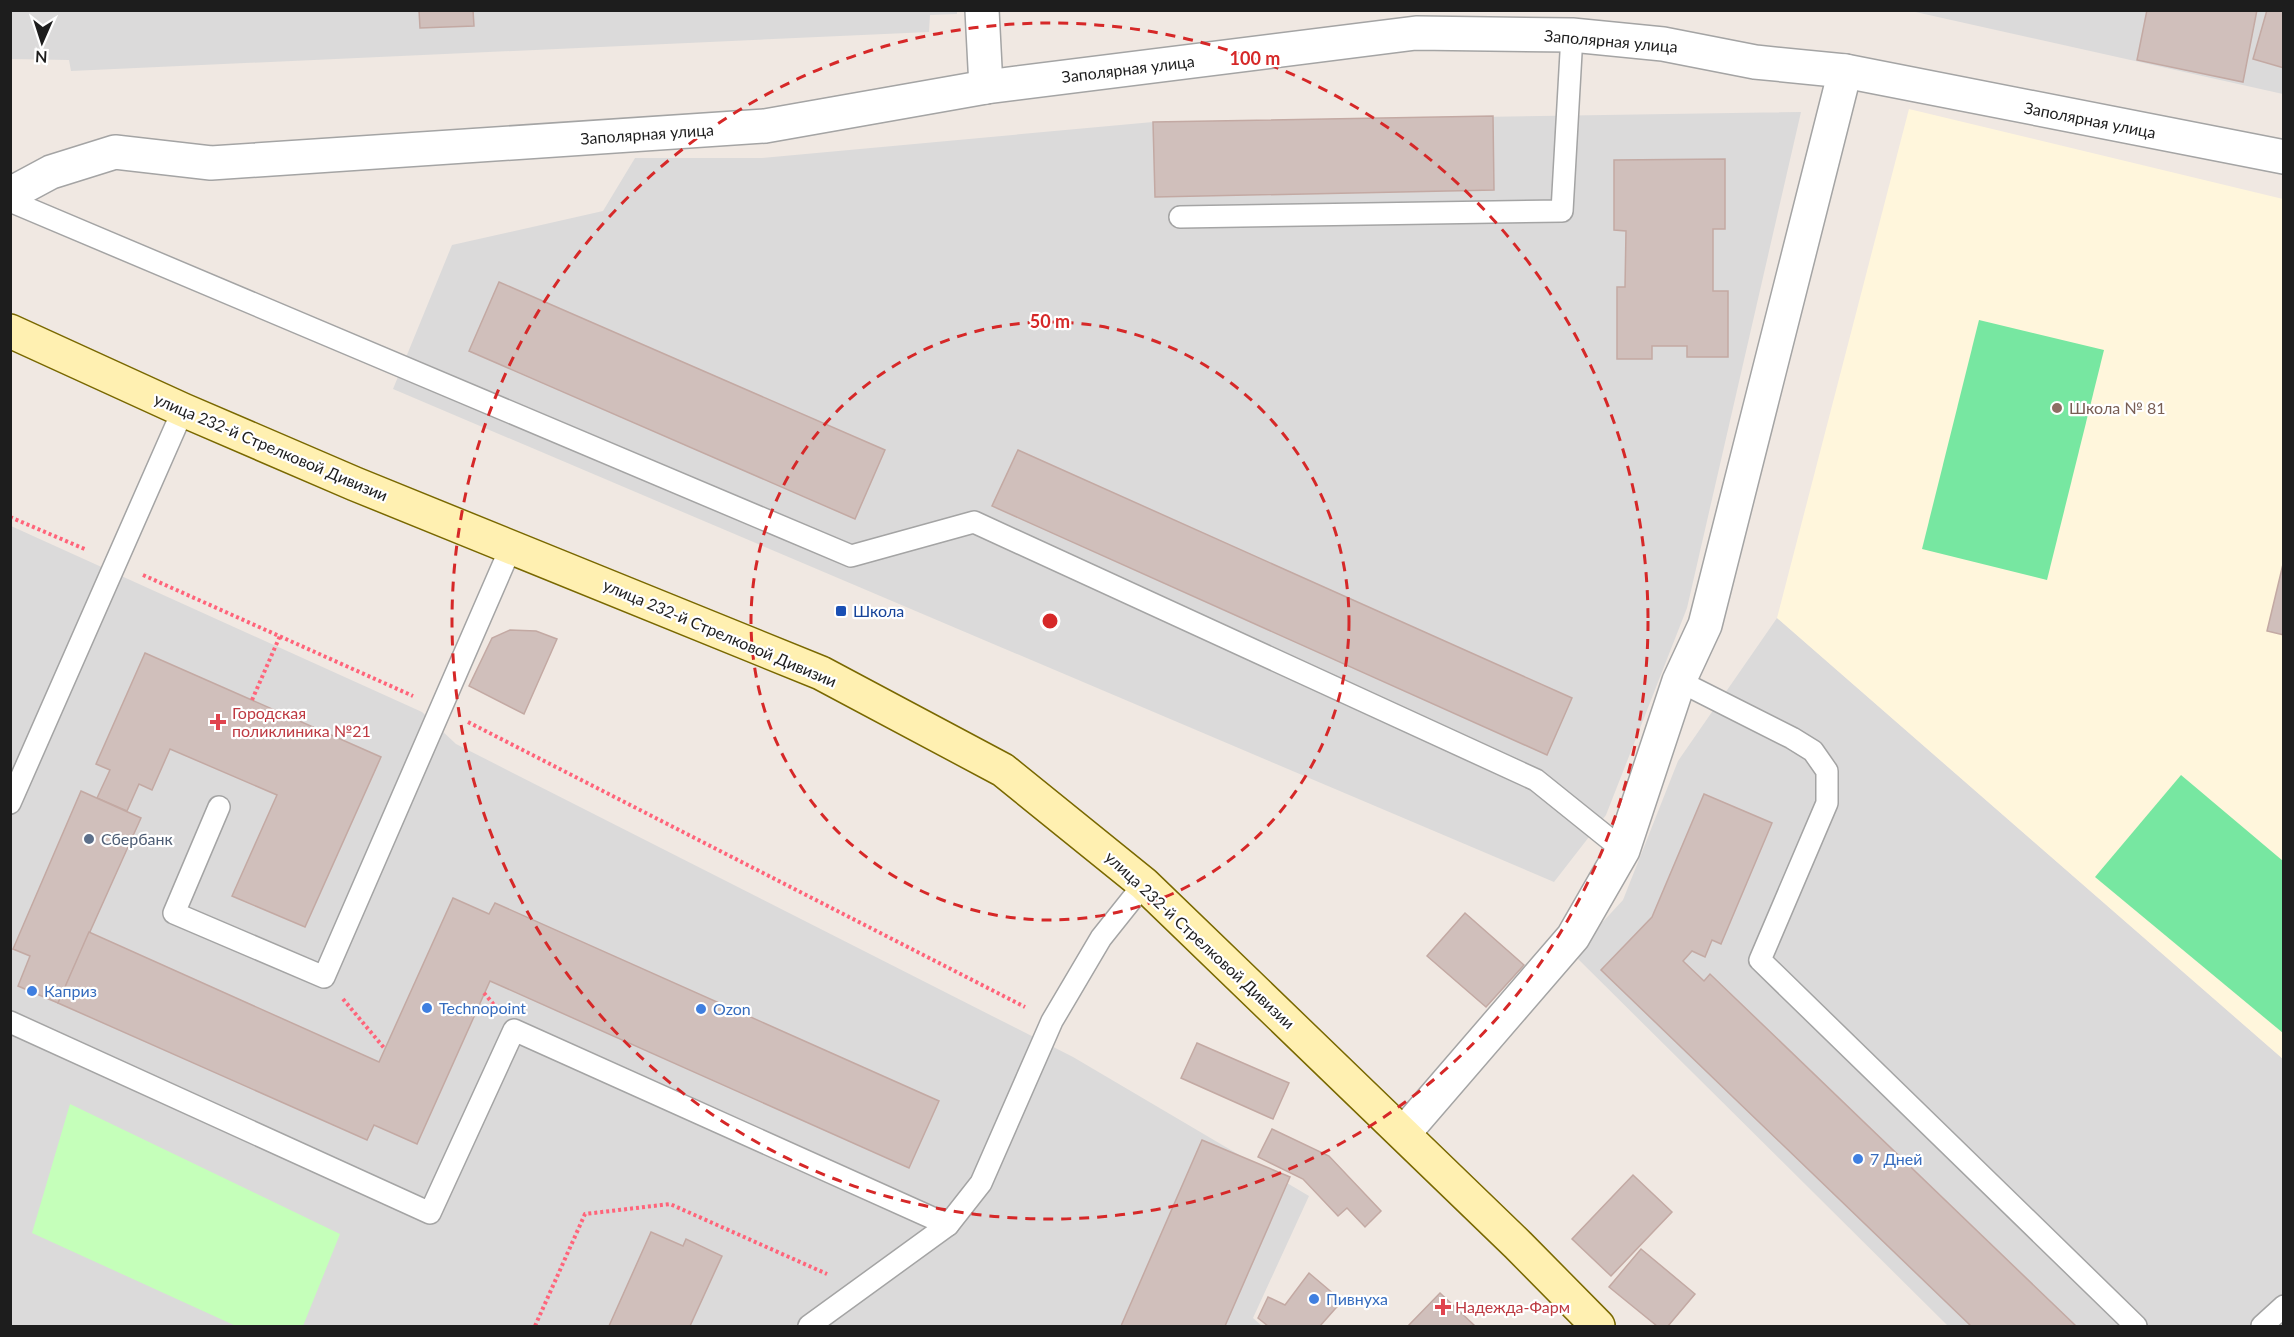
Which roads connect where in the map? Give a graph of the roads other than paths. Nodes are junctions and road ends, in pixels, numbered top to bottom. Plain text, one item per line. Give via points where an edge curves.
1 (982, 10) edge
2 (1572, 35) junction
3 (1845, 71) junction
4 (986, 87) junction
5 (2283, 157) edge
6 (10, 194) edge
7 (10, 201) edge
8 (1180, 218) dead end
9 (10, 331) edge
10 (183, 410) junction
11 (511, 547) junction
12 (1679, 681) junction
13 (10, 802) edge
14 (219, 807) dead end
15 (1623, 850) junction
16 (1144, 884) junction
17 (10, 1022) edge
18 (1404, 1133) junction
19 (948, 1226) junction
20 (2283, 1306) edge
21 (809, 1326) edge
22 (1598, 1326) edge
23 (2136, 1326) edge
24 (2262, 1326) edge

1 - 4 street
2 - 3 street, Заполярная улица
2 - 4 street, Заполярная улица via 1416,33
2 - 8 lane via 1562,212
3 - 5 street, Заполярная улица
3 - 12 street via 1705,625
4 - 6 street, Заполярная улица via 754,127 211,163 115,152 51,172
7 - 15 lane via 851,556 974,522 1536,780
9 - 10 street, улица 232-й Стрелковой Дивизии
10 - 11 street, улица 232-й Стрелковой Дивизии
10 - 13 lane
11 - 14 lane via 324,977 174,912
11 - 16 street, улица 232-й Стрелковой Дивизии via 821,673 983,759 1003,770
12 - 15 street
12 - 23 lane via 1792,738 1813,751 1827,771 1827,803 1760,960
15 - 18 street via 1573,937
16 - 18 street, улица 232-й Стрелковой Дивизии
16 - 19 lane via 1101,938 1052,1021 981,1183
17 - 19 lane via 430,1213 514,1030
18 - 22 street, улица 232-й Стрелковой Дивизии
19 - 21 lane
20 - 24 lane

